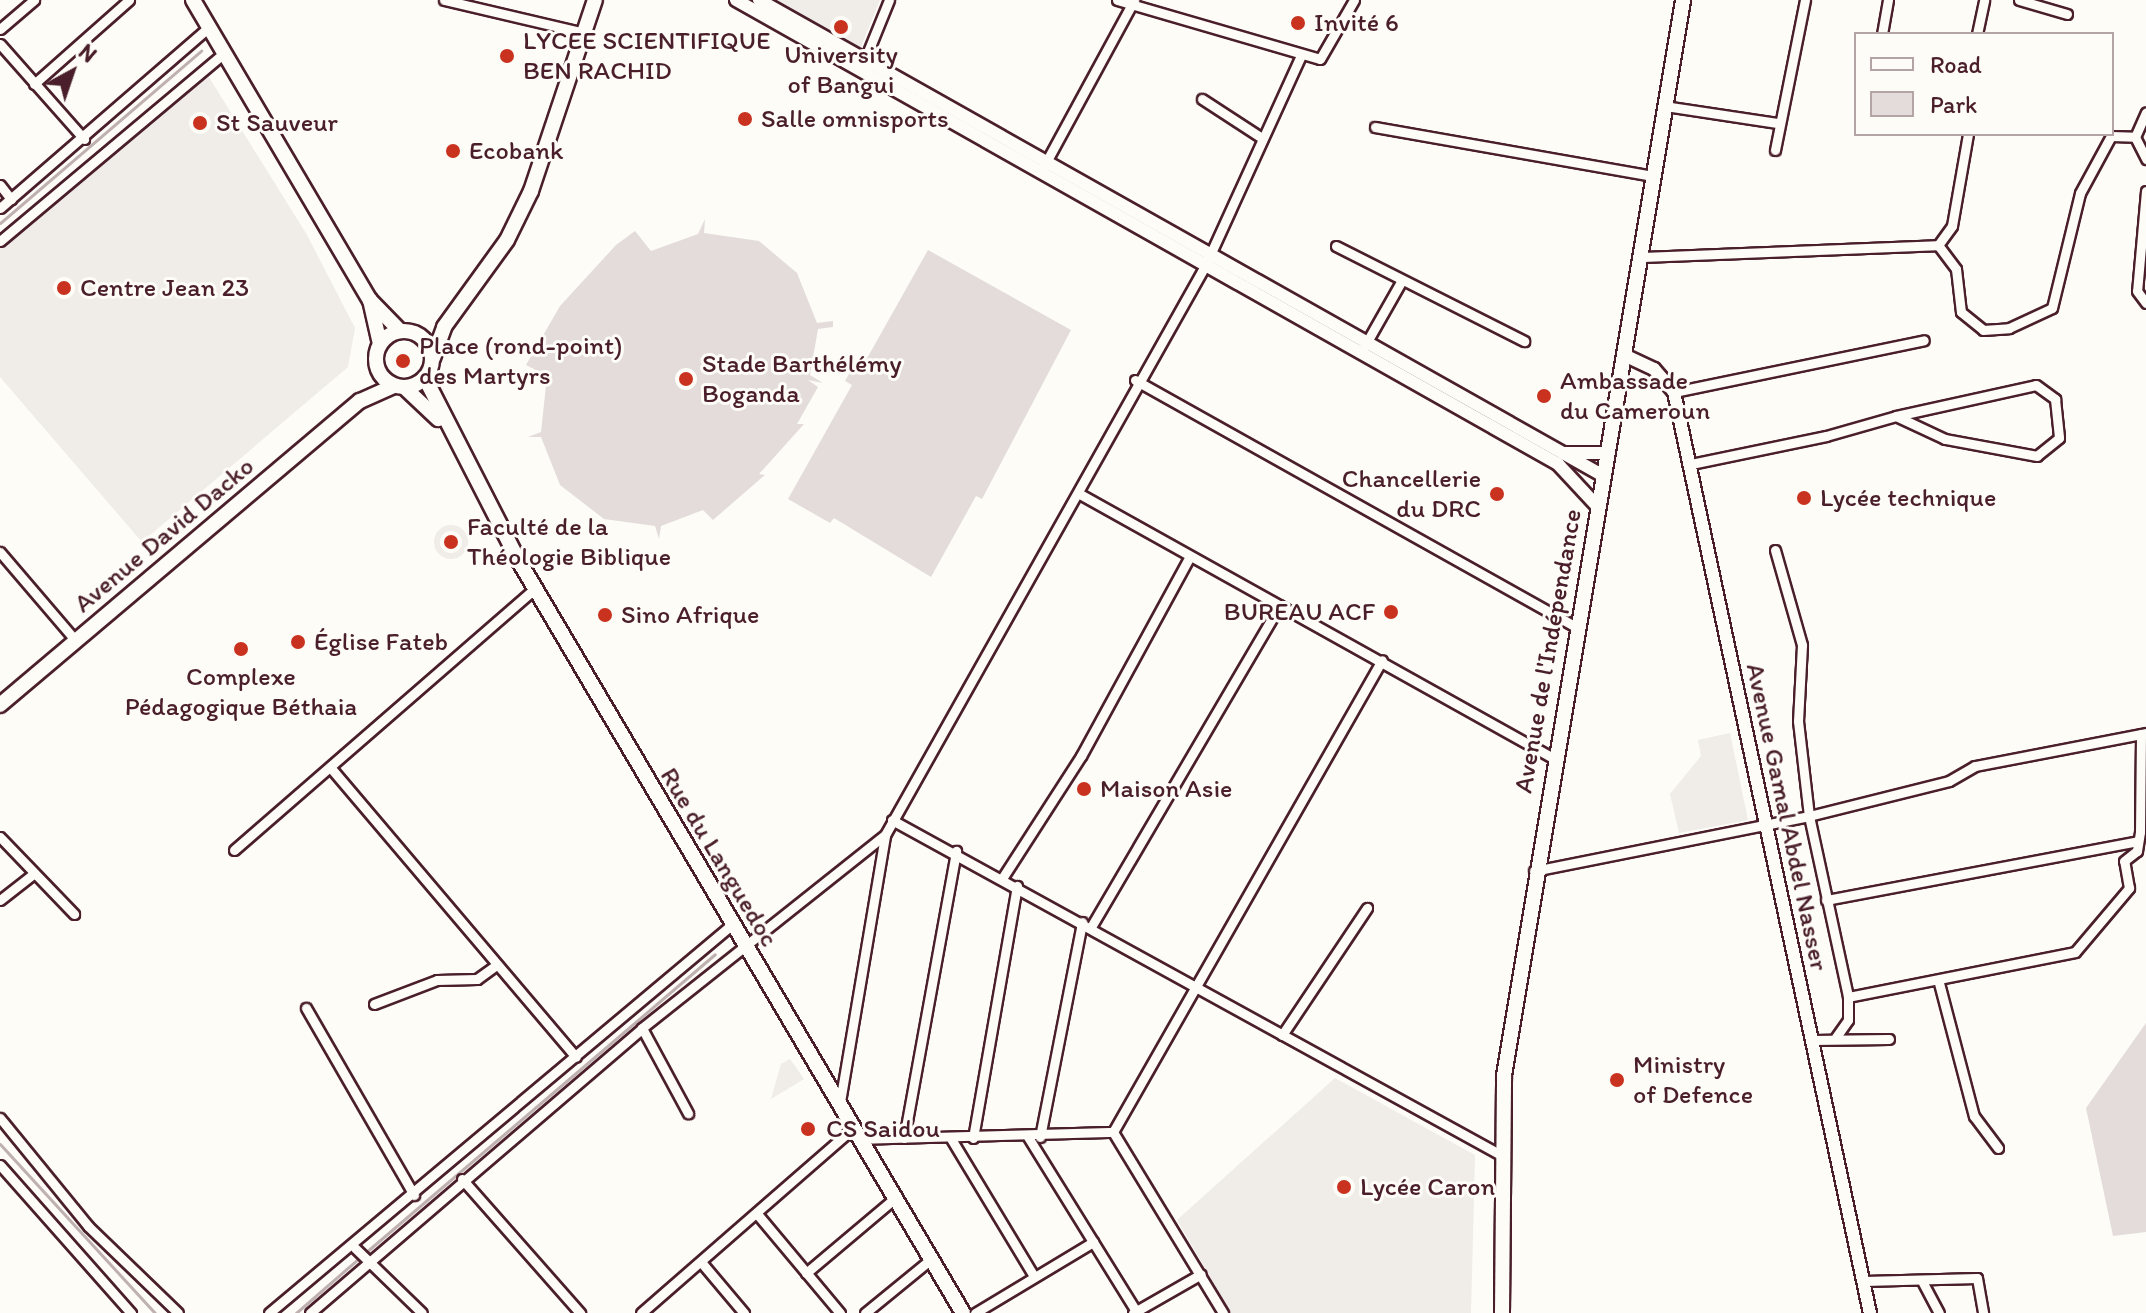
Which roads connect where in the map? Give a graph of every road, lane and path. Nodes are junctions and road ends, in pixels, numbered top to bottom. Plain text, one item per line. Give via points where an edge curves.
1 (34, 0) edge
2 (129, 0) edge
3 (193, 0) edge
4 (444, 0) edge
5 (595, 0) edge
6 (736, 0) edge
7 (759, 0) edge
8 (889, 0) edge
9 (1117, 0) edge
10 (1354, 0) edge
11 (1683, 0) edge
12 (1805, 0) edge
13 (1888, 0) edge
14 (1984, 0) edge
15 (2019, 0) edge
16 (1133, 2) edge
17 (2067, 14) dead end
18 (210, 26) junction
19 (0, 29) edge
20 (1882, 32) edge
21 (1977, 32) edge
22 (585, 33) junction
23 (0, 44) edge
24 (225, 52) junction
25 (1301, 55) junction
26 (862, 65) junction
27 (34, 84) junction
28 (1202, 99) dead end
29 (1665, 106) junction
30 (2146, 112) edge
31 (1778, 123) junction
32 (1375, 127) dead end
33 (1968, 136) edge
34 (2135, 137) junction
35 (1262, 138) junction
36 (84, 139) junction
37 (1775, 150) dead end
38 (2146, 159) edge
39 (1044, 166) junction
40 (1653, 176) junction
41 (0, 185) edge
42 (2146, 191) edge
43 (11, 199) junction
44 (0, 208) edge
45 (0, 241) edge
46 (1938, 245) junction
47 (1336, 246) dead end
48 (1212, 253) junction
49 (1641, 257) junction
50 (1205, 266) junction
51 (1402, 280) junction
52 (370, 300) junction
53 (2146, 303) edge
54 (444, 327) junction
55 (400, 331) junction
56 (417, 335) junction
57 (1924, 340) dead end
58 (1524, 341) dead end
59 (380, 344) junction
60 (1365, 346) junction
61 (1624, 355) junction
62 (433, 358) junction
63 (377, 366) junction
64 (425, 378) junction
65 (1135, 380) junction
66 (399, 387) junction
67 (1674, 392) junction
68 (360, 401) junction
69 (1896, 416) junction
70 (441, 422) junction
71 (1560, 453) junction
72 (1606, 453) junction
73 (1691, 464) junction
74 (1602, 475) junction
75 (1078, 493) junction
76 (1597, 506) junction
77 (1775, 550) dead end
78 (0, 552) edge
79 (1189, 558) junction
80 (535, 588) junction
81 (1280, 605) junction
82 (1576, 627) junction
83 (76, 641) junction
84 (1382, 660) junction
85 (0, 705) edge
86 (2143, 734) edge
87 (1555, 759) junction
88 (330, 767) junction
89 (1809, 816) junction
90 (892, 820) junction
91 (1764, 824) junction
92 (885, 835) junction
93 (0, 837) edge
94 (2137, 841) junction
95 (234, 850) dead end
96 (956, 851) junction
97 (1534, 871) junction
98 (32, 875) junction
99 (1003, 877) junction
100 (1017, 886) junction
101 (0, 900) edge
102 (1826, 900) junction
103 (1367, 908) dead end
104 (74, 914) dead end
105 (1086, 925) junction
106 (730, 926) junction
107 (742, 945) junction
108 (495, 966) junction
109 (1939, 983) junction
110 (1198, 989) junction
111 (1848, 997) junction
112 (374, 1004) dead end
113 (306, 1008) dead end
114 (642, 1028) junction
115 (1282, 1035) junction
116 (1836, 1037) junction
117 (1889, 1039) dead end
118 (1813, 1040) junction
119 (576, 1057) junction
120 (839, 1106) junction
121 (688, 1113) dead end
122 (0, 1118) edge
123 (500, 1121) junction
124 (1113, 1132) junction
125 (856, 1133) junction
126 (513, 1136) junction
127 (950, 1137) junction
128 (1028, 1137) junction
129 (1040, 1137) junction
130 (904, 1138) junction
131 (973, 1138) junction
132 (1998, 1148) dead end
133 (1499, 1154) junction
134 (0, 1165) edge
135 (462, 1179) junction
136 (426, 1184) junction
137 (414, 1195) junction
138 (895, 1198) junction
139 (439, 1199) junction
140 (758, 1215) junction
141 (1093, 1242) junction
142 (355, 1248) junction
143 (931, 1259) junction
144 (370, 1260) junction
145 (701, 1262) junction
146 (806, 1273) junction
147 (1201, 1274) junction
148 (1034, 1276) junction
149 (1864, 1281) junction
150 (1922, 1281) junction
151 (1135, 1312) edge
152 (131, 1313) edge
153 (178, 1313) edge
154 (269, 1313) edge
155 (310, 1313) edge
156 (422, 1313) edge
157 (580, 1313) edge
158 (641, 1313) edge
159 (744, 1313) edge
160 (840, 1313) edge
161 (865, 1313) edge
162 (963, 1313) edge
163 (975, 1313) edge
164 (1223, 1313) edge
165 (1502, 1313) edge
166 (1870, 1313) edge
167 (1939, 1313) edge
168 (1983, 1313) edge

1 - 19 street
2 - 27 street
3 - 18 main road
4 - 22 street
5 - 22 main road
6 - 26 street
7 - 26 street
8 - 26 street
9 - 16 street
10 - 25 street via 1325,57
11 - 29 main road, Avenue de l'Indépendance
12 - 31 street
13 - 20 street
14 - 21 street
15 - 17 street
16 - 25 street
16 - 39 street
18 - 24 main road
18 - 36 street
22 - 54 main road via 507,240
23 - 27 street
24 - 45 street
24 - 52 main road
25 - 35 street
26 - 39 street
27 - 36 street
28 - 35 street
29 - 31 street
29 - 40 main road, Avenue de l'Indépendance
30 - 34 street
31 - 37 street
32 - 40 street
33 - 46 street via 1952,226
34 - 38 street
34 - 46 street via 2111,136 2101,147 2080,193 2058,296 2038,318 2009,328 1968,324 1956,269
35 - 48 street
36 - 43 street
39 - 48 street
39 - 50 street
40 - 49 main road, Avenue de l'Indépendance
41 - 43 street
42 - 53 street via 2137,291
43 - 44 street
46 - 49 street
47 - 51 street
48 - 50 street
48 - 60 street
49 - 61 main road, Avenue de l'Indépendance
50 - 60 street
50 - 65 street
51 - 58 street
51 - 60 street
52 - 55 main road
52 - 59 main road
54 - 56 main road
54 - 62 main road
55 - 56 main road
55 - 59 main road
56 - 62 main road
57 - 67 street
59 - 63 main road
60 - 71 street
60 - 76 street via 1558,464
61 - 67 street via 1654,369
61 - 72 main road, Avenue de l'Indépendance
62 - 64 main road
63 - 66 main road
63 - 68 main road, Avenue David Dacko
64 - 66 main road
64 - 70 main road, Rue du Languedoc
65 - 75 street
65 - 82 street
66 - 68 main road, Avenue David Dacko
66 - 70 main road, Rue du Languedoc
67 - 73 street, Avenue Gamal Abdel Nasser
68 - 83 main road, Avenue David Dacko
69 - 69 street via 2036,385 2055,399 2059,438 2037,456 1945,439
69 - 73 street
70 - 80 main road, Rue du Languedoc
71 - 72 street
71 - 74 street
72 - 74 main road, Avenue de l'Indépendance
73 - 91 street, Avenue Gamal Abdel Nasser
74 - 76 main road, Avenue de l'Indépendance
75 - 79 street
75 - 90 street
76 - 82 main road, Avenue de l'Indépendance
77 - 89 street via 1802,645 1798,721
78 - 83 street
79 - 81 street
79 - 99 street via 1081,756
80 - 88 street
80 - 106 main road, Rue du Languedoc
81 - 84 street
81 - 105 street
82 - 87 main road, Avenue de l'Indépendance
83 - 85 main road, Avenue David Dacko
84 - 87 street
84 - 110 street
86 - 89 street via 1975,766 1949,781
86 - 94 street
87 - 97 main road, Avenue de l'Indépendance
88 - 95 street
88 - 108 street
89 - 91 street
89 - 102 street
90 - 92 street
90 - 96 street
91 - 97 street
91 - 118 street, Avenue Gamal Abdel Nasser
92 - 107 street
92 - 120 street
93 - 98 street
94 - 102 street
94 - 109 street via 2124,861 2129,888 2075,952
96 - 99 street
96 - 130 street
97 - 133 main road, Avenue de l'Indépendance
98 - 101 street
98 - 104 street
99 - 100 street
100 - 105 street
100 - 131 street
102 - 111 street
103 - 115 street
105 - 110 street
105 - 129 street
106 - 107 main road, Rue du Languedoc
106 - 119 street
107 - 114 street
107 - 120 main road, Rue du Languedoc
108 - 112 street via 477,979 437,980
108 - 119 street
109 - 111 street
109 - 132 street via 1974,1116
110 - 115 street
110 - 124 street
111 - 116 street via 1848,1020
113 - 137 street
114 - 121 street
114 - 126 street
115 - 133 street
116 - 117 street
116 - 118 street
118 - 149 street, Avenue Gamal Abdel Nasser
119 - 123 street
120 - 125 main road, Rue du Languedoc
122 - 153 street via 88,1226 156,1299
123 - 126 street
123 - 136 street
124 - 129 street
124 - 147 street
125 - 130 street
125 - 138 main road, Rue du Languedoc
125 - 140 street
126 - 135 street
127 - 130 street
127 - 131 street
127 - 148 street
128 - 129 street
128 - 131 street
128 - 141 street
133 - 165 main road, Avenue de l'Indépendance
134 - 152 street
135 - 139 street
135 - 157 street
136 - 137 street
136 - 139 street
137 - 142 street
138 - 143 main road, Rue du Languedoc
138 - 146 street
139 - 144 street
140 - 145 street
140 - 146 street
141 - 148 street
141 - 151 street
142 - 144 street
142 - 154 street
143 - 161 street
143 - 162 main road, Rue du Languedoc
144 - 155 street
144 - 156 street
145 - 158 street
145 - 159 street
146 - 160 street
147 - 151 street
147 - 164 street
148 - 163 street
149 - 150 street
149 - 166 street, Avenue Gamal Abdel Nasser
150 - 167 street
150 - 168 street via 1977,1278

